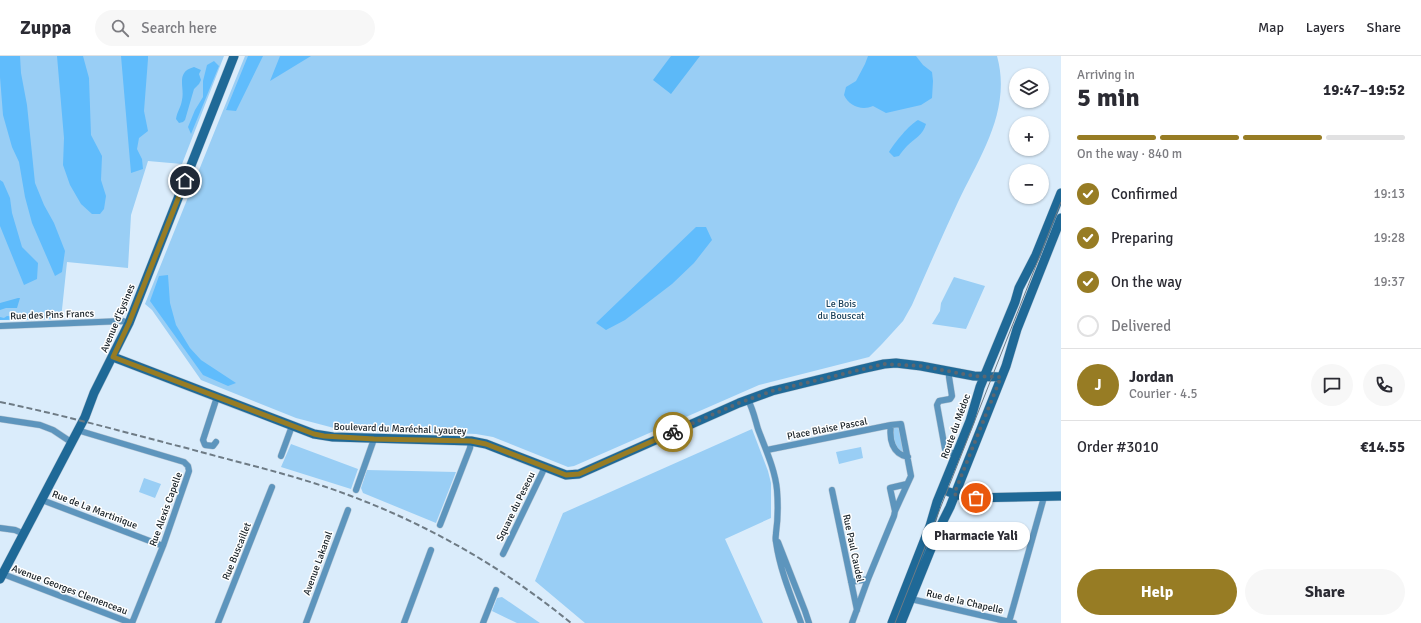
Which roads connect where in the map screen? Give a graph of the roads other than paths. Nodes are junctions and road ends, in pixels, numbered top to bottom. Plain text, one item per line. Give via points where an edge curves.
1 (234, 56) edge
2 (1061, 193) edge
3 (1061, 218) edge
4 (129, 323) junction
5 (0, 326) edge
6 (113, 357) junction
7 (950, 372) junction
8 (984, 377) junction
9 (1001, 377) junction
10 (217, 397) junction
11 (748, 400) junction
12 (0, 419) edge
13 (891, 425) junction
14 (292, 426) junction
15 (77, 430) junction
16 (374, 439) junction
17 (471, 441) junction
18 (71, 442) junction
19 (216, 442) dead end
20 (767, 450) junction
21 (957, 453) junction
22 (281, 456) dead end
23 (908, 457) junction
24 (545, 467) junction
25 (908, 484) junction
26 (272, 487) dead end
27 (356, 490) dead end
28 (832, 490) dead end
29 (942, 490) junction
30 (954, 494) junction
31 (1061, 496) edge
32 (1044, 497) junction
33 (42, 500) junction
34 (348, 510) dead end
35 (895, 511) junction
36 (440, 525) dead end
37 (0, 528) edge
38 (776, 533) junction
39 (24, 534) junction
40 (163, 546) junction
41 (431, 550) dead end
42 (503, 554) dead end
43 (1, 575) edge
44 (791, 575) junction
45 (784, 578) junction
46 (868, 579) junction
47 (851, 582) junction
48 (496, 590) dead end
49 (911, 599) junction
50 (857, 610) junction
51 (991, 621) edge
52 (805, 622) edge
53 (1012, 622) edge
54 (131, 623) edge
55 (218, 623) edge
56 (306, 623) edge
57 (404, 623) edge
58 (483, 623) edge
59 (852, 623) edge
60 (892, 623) edge
61 (901, 623) edge

1 - 4 street, Avenue d'Eysines
2 - 8 street, Route du Médoc via 1036,255 1019,288
3 - 9 street
4 - 5 street, Rue des Pins Francs via 78,322
4 - 6 street, Avenue d'Eysines
6 - 10 street, Boulevard du Maréchal Lyautey
6 - 15 street, Avenue d'Eysines
7 - 8 street, Boulevard du Maréchal Lyautey
7 - 11 street, Boulevard du Maréchal Lyautey via 921,366 884,364 772,391
7 - 21 street via 952,396 950,399 939,401 937,406 945,449 950,453
8 - 9 street, Boulevard du Maréchal Lyautey
8 - 21 street, Route du Médoc
9 - 30 street
10 - 14 street, Boulevard du Maréchal Lyautey
10 - 19 street via 203,440 205,445 213,446
11 - 20 street
11 - 24 street, Boulevard du Maréchal Lyautey via 579,474 566,475
12 - 18 street via 40,425
13 - 20 street, Place Blaise Pascal
13 - 23 street via 892,444 896,452
13 - 23 street via 901,424
14 - 16 street, Boulevard du Maréchal Lyautey via 324,436
14 - 22 street
15 - 18 street, Avenue d'Eysines
15 - 40 street, Rue Alexis Capelle via 184,462 188,466 189,471
16 - 17 street, Boulevard du Maréchal Lyautey
16 - 27 street
17 - 24 street, Boulevard du Maréchal Lyautey via 486,444
17 - 36 street
18 - 33 street, Avenue d'Eysines
20 - 38 street via 777,490
21 - 29 street, Route du Médoc
23 - 25 street via 911,476
24 - 42 street, Square du Peseou
25 - 35 street
25 - 35 street via 890,488
26 - 55 street, Rue Buscaillet
28 - 47 street, Rue Paul Caudel
29 - 30 street
29 - 60 street, Route du Médoc
30 - 32 street via 968,498
30 - 49 street
31 - 32 street
32 - 53 street
33 - 39 street, Avenue d'Eysines
33 - 40 street, Rue de La Martinique
34 - 56 street, Avenue Lakanal
35 - 46 street
37 - 39 street
38 - 44 street
38 - 45 street via 775,539
39 - 43 street, Avenue d'Eysines
40 - 54 street, Rue Alexis Capelle
41 - 57 street
43 - 54 street, Avenue Georges Clemenceau
44 - 45 street
44 - 52 street
45 - 52 street
46 - 47 street
46 - 50 street
47 - 50 street, Rue Paul Caudel
48 - 58 street
49 - 51 street, Rue de la Chapelle
49 - 61 street
50 - 59 street
51 - 53 street, Rue de la Chapelle

